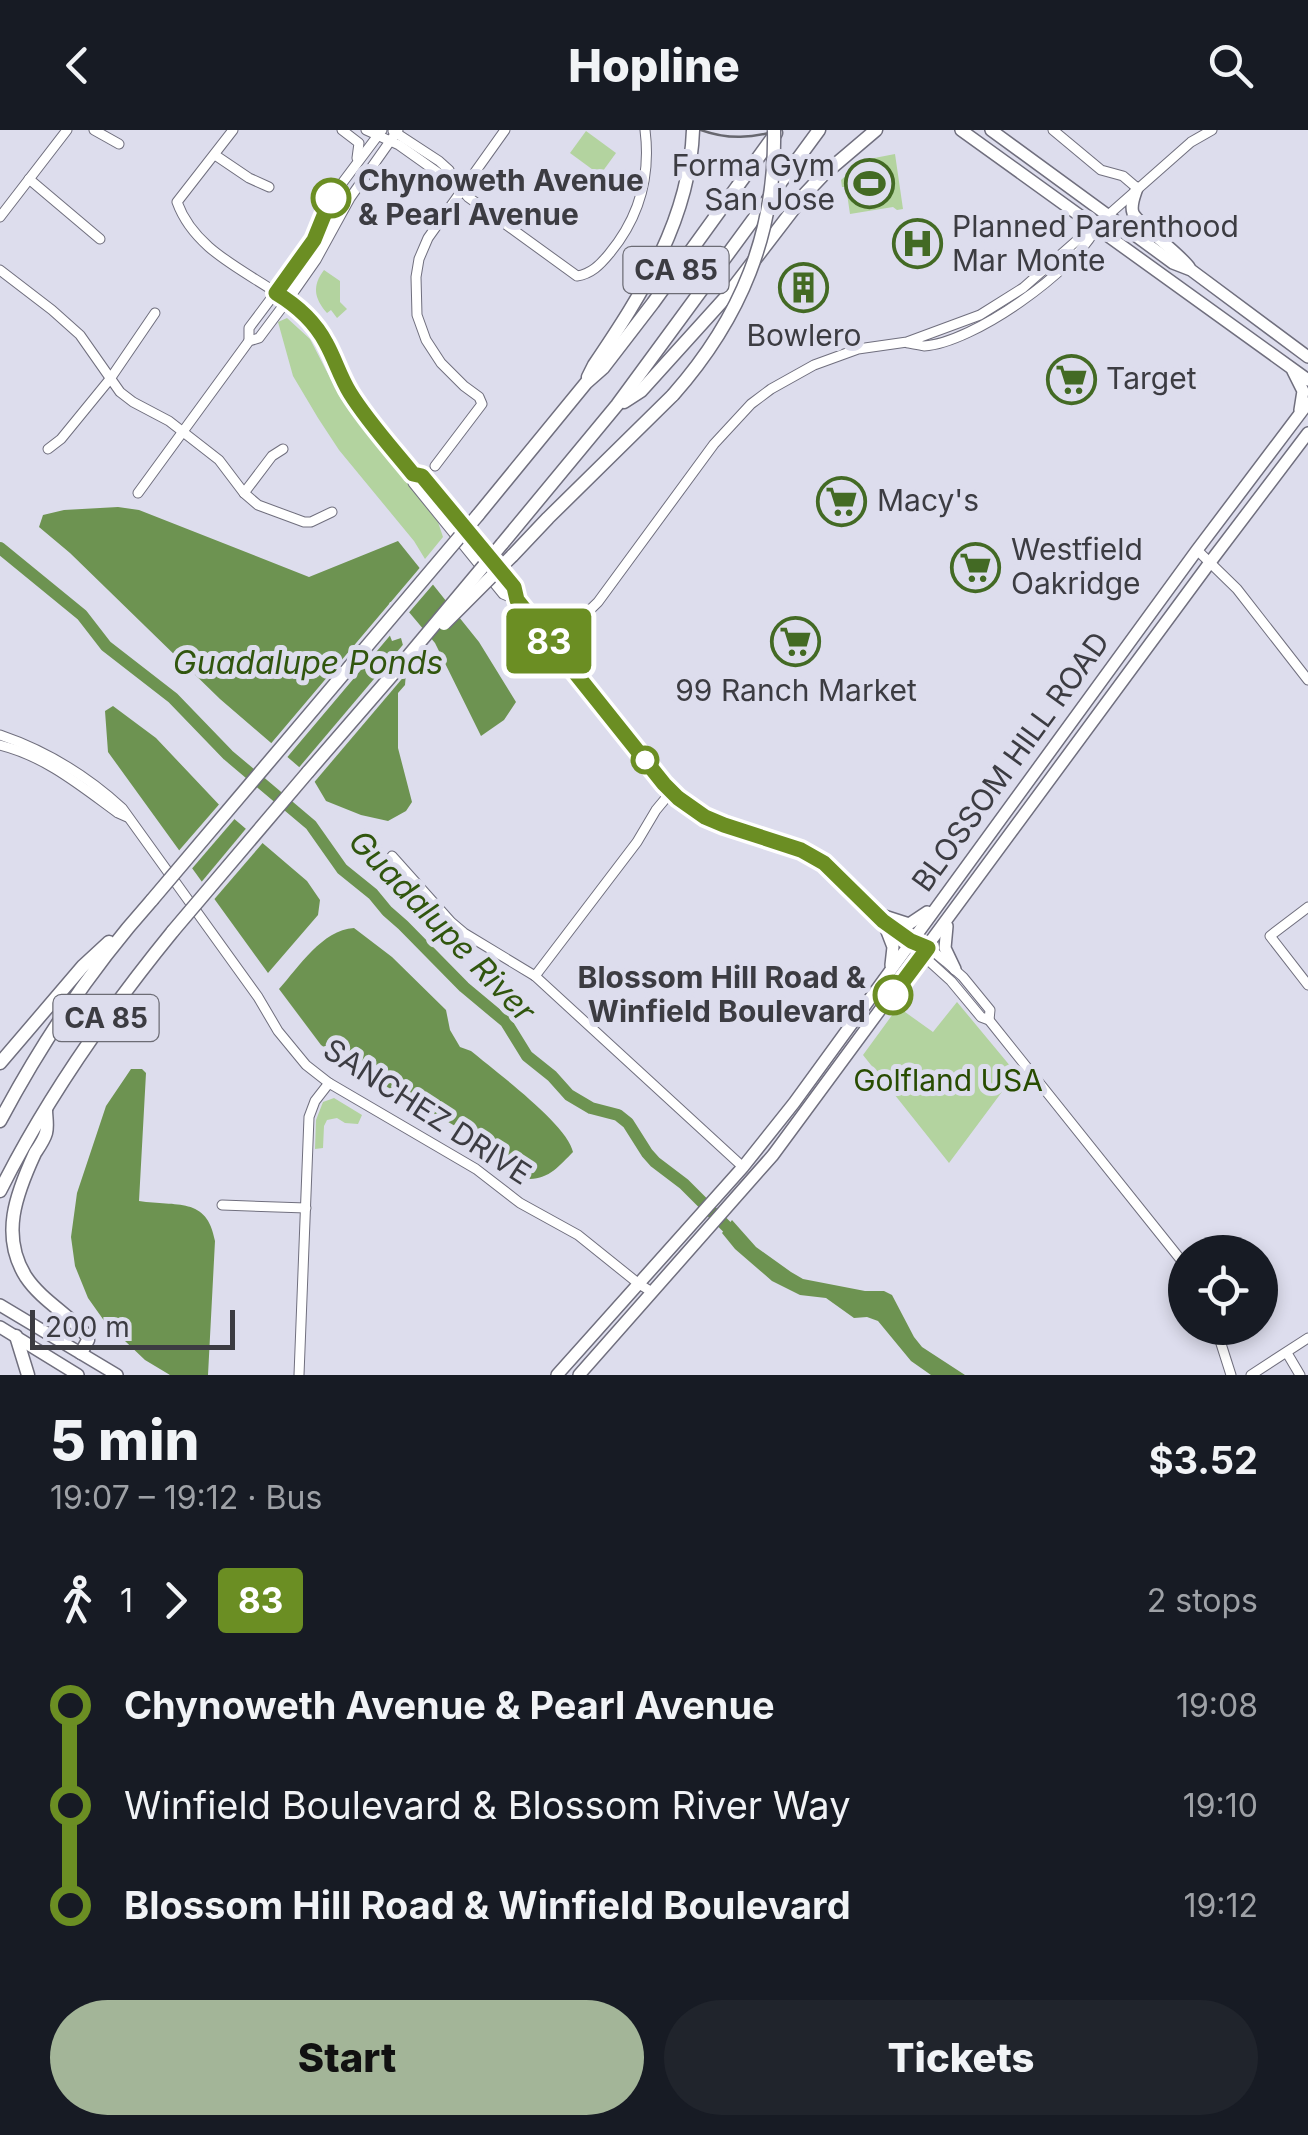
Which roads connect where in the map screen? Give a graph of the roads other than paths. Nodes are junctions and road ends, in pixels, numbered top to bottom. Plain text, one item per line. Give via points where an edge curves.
1 (66, 130) edge
2 (94, 130) edge
3 (233, 130) edge
4 (342, 130) edge
5 (366, 130) edge
6 (506, 130) edge
7 (645, 130) edge
8 (693, 130) edge
9 (776, 130) edge
10 (819, 130) edge
11 (876, 130) edge
12 (962, 130) edge
13 (991, 130) edge
14 (1053, 130) edge
15 (1212, 130) edge
16 (380, 133) edge
17 (394, 133) edge
18 (119, 144) dead end
19 (214, 154) junction
20 (351, 172) junction
21 (29, 180) junction
22 (269, 187) dead end
23 (1138, 188) junction
24 (462, 191) junction
25 (1108, 215) junction
26 (0, 217) edge
27 (1097, 227) junction
28 (100, 239) dead end
29 (0, 270) edge
30 (1191, 270) junction
31 (276, 293) junction
32 (287, 300) junction
33 (155, 313) dead end
34 (249, 341) junction
35 (1308, 354) edge
36 (1291, 368) junction
37 (110, 379) junction
38 (1308, 380) edge
39 (586, 382) junction
40 (1308, 404) edge
41 (617, 406) junction
42 (1298, 417) junction
43 (183, 430) junction
44 (1308, 434) edge
45 (48, 449) dead end
46 (282, 449) dead end
47 (435, 466) dead end
48 (138, 493) dead end
49 (244, 494) junction
50 (332, 512) dead end
51 (1197, 550) junction
52 (1211, 561) junction
53 (553, 646) junction
54 (399, 667) junction
55 (1308, 680) edge
56 (0, 735) edge
57 (0, 745) edge
58 (671, 792) junction
59 (127, 817) junction
60 (392, 856) dead end
61 (938, 903) junction
62 (1308, 908) edge
63 (879, 917) junction
64 (947, 922) junction
65 (124, 932) junction
66 (911, 941) junction
67 (925, 952) junction
68 (890, 968) junction
69 (955, 970) junction
70 (535, 976) junction
71 (1308, 985) edge
72 (990, 1020) junction
73 (0, 1063) edge
74 (329, 1083) junction
75 (794, 1103) junction
76 (46, 1110) junction
77 (0, 1120) edge
78 (798, 1123) junction
79 (743, 1167) junction
80 (0, 1191) edge
81 (740, 1195) junction
82 (222, 1205) dead end
83 (306, 1208) junction
84 (1168, 1243) edge
85 (638, 1284) junction
86 (652, 1292) junction
87 (0, 1305) edge
88 (0, 1327) edge
89 (16, 1336) junction
90 (1308, 1338) edge
91 (1221, 1345) edge
92 (81, 1353) junction
93 (1287, 1354) junction
94 (1302, 1371) edge
95 (68, 1372) edge
96 (28, 1375) edge
97 (117, 1375) edge
98 (300, 1375) edge
99 (557, 1375) edge
100 (578, 1375) edge
101 (1231, 1375) edge
102 (1252, 1375) edge

1 - 21 street
2 - 18 street
3 - 19 street
4 - 20 street via 359,143
5 - 16 street
6 - 24 street
7 - 24 street via 645,179 634,216 605,260 582,276
8 - 39 highway via 682,199 662,254
9 - 39 highway, CA 85, bridge via 653,302
9 - 54 highway, bridge via 770,198 749,276 699,363
10 - 41 highway, CA 85
11 - 41 highway via 804,194 668,363
12 - 27 main road
13 - 25 main road
14 - 23 street via 1101,170
15 - 23 street
16 - 17 street
16 - 20 street
17 - 24 street
17 - 32 street
19 - 22 street
19 - 31 street via 177,202 182,215 204,244
20 - 31 street
21 - 26 street
21 - 28 street
23 - 25 street
23 - 30 main road via 1135,217
24 - 47 street via 419,259 416,303 432,350 482,404
25 - 27 street
25 - 30 main road
27 - 36 main road
27 - 53 street via 1023,288 964,323 858,350 770,389 714,444 598,602
29 - 37 street via 80,336
30 - 35 main road
31 - 32 street
31 - 34 street via 249,328
32 - 34 street
32 - 53 street via 326,341 353,398 413,474 413,483
33 - 37 street
34 - 43 street
36 - 38 main road
36 - 42 main road via 1303,391
37 - 43 street via 133,402
37 - 45 street
39 - 65 highway, CA 85, bridge
40 - 42 main road, BLOSSOM HILL ROAD
41 - 54 highway, CA 85, bridge
42 - 51 main road, BLOSSOM HILL ROAD
43 - 48 street
43 - 49 street via 219,460
44 - 52 main road, BLOSSOM HILL ROAD
46 - 49 street
49 - 50 street via 304,522
51 - 52 street
51 - 61 main road, BLOSSOM HILL ROAD
52 - 55 street
52 - 64 main road, BLOSSOM HILL ROAD
53 - 58 street
54 - 76 highway, CA 85, bridge via 173,931
56 - 59 street via 71,767
57 - 59 street via 40,759
58 - 63 street via 724,825 824,863
58 - 70 street
59 - 74 street, SANCHEZ DRIVE via 292,1050
60 - 70 street via 464,933
61 - 63 main road via 909,924
61 - 66 main road, BLOSSOM HILL ROAD
62 - 71 street via 1270,936
63 - 66 street
63 - 68 main road via 893,947
64 - 67 main road, BLOSSOM HILL ROAD
64 - 69 main road via 945,948
65 - 73 highway via 98,950
65 - 77 highway, CA 85 via 56,1026
66 - 67 street
66 - 68 main road, BLOSSOM HILL ROAD
67 - 69 street
67 - 72 street
67 - 78 main road, BLOSSOM HILL ROAD
68 - 75 main road, BLOSSOM HILL ROAD
69 - 72 street via 990,1010
70 - 79 street
72 - 84 street
74 - 83 street via 309,1117
74 - 85 street, SANCHEZ DRIVE via 578,1235
75 - 78 main road
75 - 79 main road, BLOSSOM HILL ROAD
76 - 80 highway, CA 85
76 - 92 highway via 48,1131 16,1198 11,1232 26,1276 88,1336
78 - 81 main road, BLOSSOM HILL ROAD
79 - 81 main road
79 - 85 main road, BLOSSOM HILL ROAD
81 - 86 main road, BLOSSOM HILL ROAD
82 - 83 street
83 - 98 street
85 - 86 street, SANCHEZ DRIVE
85 - 99 main road, BLOSSOM HILL ROAD
86 - 100 main road, BLOSSOM HILL ROAD
87 - 92 main road
88 - 89 main road
89 - 95 main road
89 - 96 highway
90 - 93 street
91 - 101 street
92 - 95 main road
92 - 97 main road
93 - 94 street
93 - 102 street

